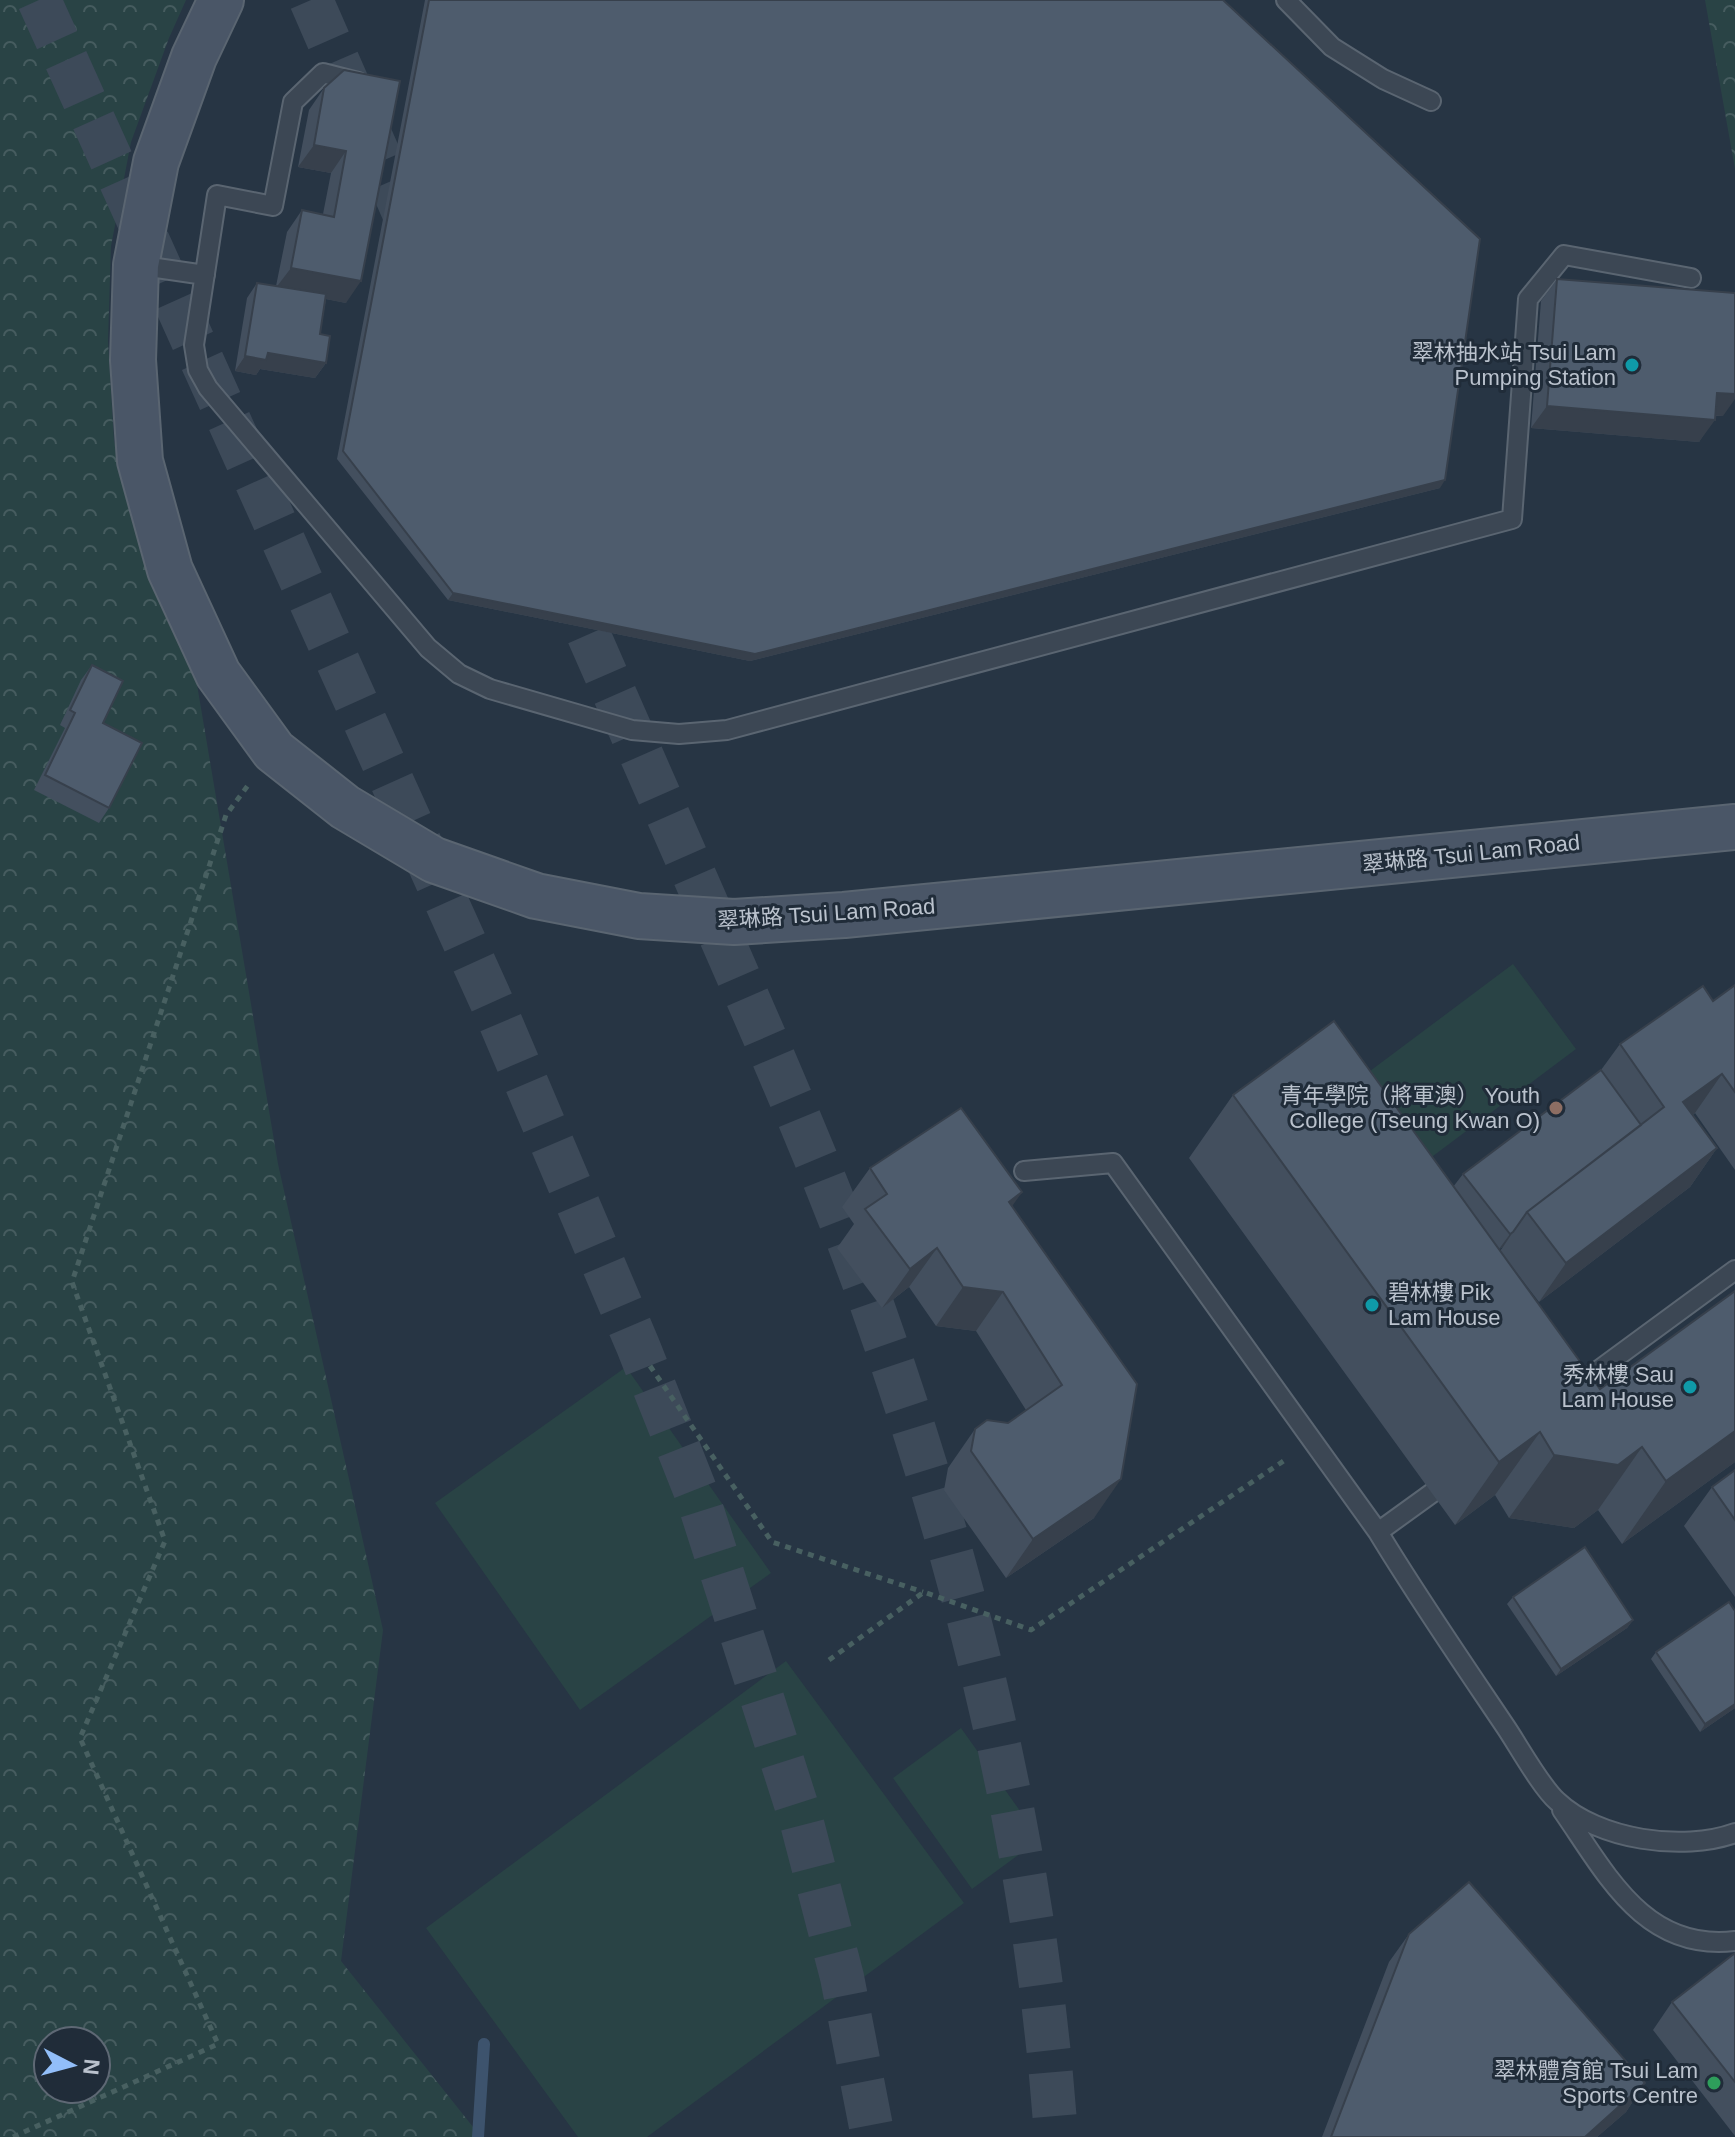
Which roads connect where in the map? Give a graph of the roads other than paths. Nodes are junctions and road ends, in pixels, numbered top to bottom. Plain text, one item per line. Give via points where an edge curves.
1 (221, 0) edge
2 (1286, 0) edge
3 (359, 82) edge
4 (1431, 101) dead end
5 (136, 265) junction
6 (205, 275) junction
7 (1691, 278) dead end
8 (1735, 827) edge
9 (1024, 1171) dead end
10 (1735, 1270) edge
11 (1553, 1404) edge
12 (1465, 1468) edge
13 (1378, 1532) junction
14 (1556, 1801) junction
15 (1735, 1833) edge
16 (1735, 1941) edge

1 - 5 street, 翠琳路 Tsui Lam Road via 156,162
2 - 4 lane via 1332,47
3 - 6 lane via 323,73 293,102 273,206 217,195
5 - 6 lane
5 - 8 street, 翠琳路 Tsui Lam Road via 133,360 140,461 170,570 218,674 274,751 345,807 434,860 536,896 639,916 734,922
6 - 7 lane via 194,345 208,388 428,648 459,674 490,689 632,730 679,734 727,730 1512,519 1528,299 1564,255
9 - 13 lane via 1113,1163
10 - 11 lane
12 - 13 lane
13 - 14 lane
14 - 15 lane via 1593,1825 1628,1836 1670,1843 1715,1841
14 - 16 lane via 1624,1900 1657,1925 1694,1941

